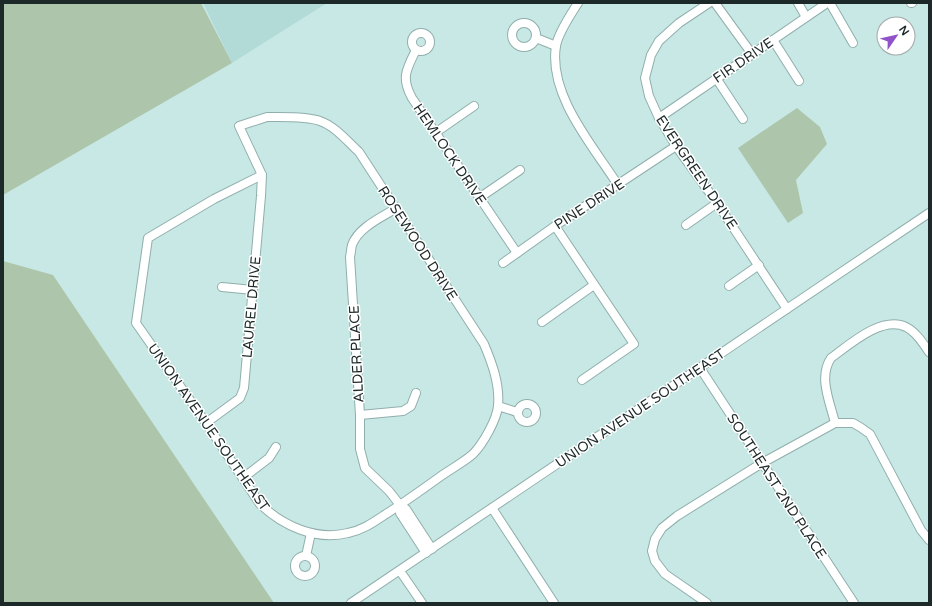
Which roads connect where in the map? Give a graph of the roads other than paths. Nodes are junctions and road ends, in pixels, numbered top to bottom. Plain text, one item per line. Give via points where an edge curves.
1 (578, 3) edge
2 (709, 3) edge
3 (715, 3) edge
4 (798, 3) edge
5 (829, 3) edge
6 (806, 17) junction
7 (536, 38) dead end
8 (773, 40) junction
9 (853, 43) dead end
10 (556, 46) junction
11 (416, 50) dead end
12 (752, 54) junction
13 (716, 78) junction
14 (799, 81) dead end
15 (474, 106) dead end
16 (659, 118) junction
17 (743, 119) dead end
18 (436, 133) junction
19 (676, 146) junction
20 (520, 170) dead end
21 (262, 174) junction
22 (618, 185) junction
23 (479, 198) junction
24 (717, 203) junction
25 (395, 209) junction
26 (929, 213) edge
27 (686, 225) dead end
28 (555, 226) junction
29 (517, 253) junction
30 (503, 263) dead end
31 (759, 265) junction
32 (594, 285) junction
33 (729, 286) dead end
34 (222, 287) dead end
35 (253, 290) junction
36 (787, 309) junction
37 (542, 322) dead end
38 (929, 352) edge
39 (700, 368) junction
40 (582, 380) dead end
41 (416, 393) dead end
42 (498, 406) junction
43 (517, 412) dead end
44 (360, 415) junction
45 (206, 423) junction
46 (835, 423) junction
47 (276, 447) dead end
48 (762, 463) junction
49 (243, 478) junction
50 (400, 505) junction
51 (492, 508) junction
52 (310, 533) junction
53 (929, 540) edge
54 (429, 551) junction
55 (306, 556) dead end
56 (400, 571) junction
57 (351, 603) edge
58 (422, 603) edge
59 (554, 603) edge
60 (707, 603) edge
61 (854, 603) edge

1 - 10 street
2 - 16 street, EVERGREEN DRIVE via 659,40 651,54 646,78 649,96
3 - 12 street
4 - 6 street
5 - 6 street, FIR DRIVE
5 - 9 street
6 - 8 street, FIR DRIVE
7 - 10 street
8 - 12 street, FIR DRIVE
8 - 14 street
10 - 22 street via 556,76 565,102
11 - 18 street, HEMLOCK DRIVE via 406,70 407,88
12 - 13 street, FIR DRIVE
13 - 16 street, FIR DRIVE
13 - 17 street
15 - 18 street
16 - 19 street, EVERGREEN DRIVE
18 - 23 street, HEMLOCK DRIVE
19 - 22 street, PINE DRIVE
19 - 24 street, EVERGREEN DRIVE
20 - 23 street
21 - 25 street, ROSEWOOD DRIVE via 239,126 267,117 320,121 339,133 359,152
21 - 35 street, LAUREL DRIVE
21 - 45 street, UNION AVENUE SOUTHEAST via 148,238 136,323
22 - 28 street, PINE DRIVE
23 - 29 street, HEMLOCK DRIVE
24 - 27 street
24 - 31 street, EVERGREEN DRIVE
25 - 42 street, ROSEWOOD DRIVE via 484,344 493,365
25 - 44 street, ALDER PLACE via 357,235 352,245 350,257
26 - 36 street, UNION AVENUE SOUTHEAST
28 - 29 street, PINE DRIVE
28 - 32 street
29 - 30 street, PINE DRIVE
31 - 33 street
31 - 36 street, EVERGREEN DRIVE
32 - 37 street
32 - 40 street via 634,344
34 - 35 street
35 - 45 street, LAUREL DRIVE via 244,388 240,398
36 - 39 street, UNION AVENUE SOUTHEAST
38 - 46 street via 905,326 893,324 873,329 831,358 824,379
39 - 48 street, SOUTHEAST 2ND PLACE
39 - 51 street, UNION AVENUE SOUTHEAST
41 - 44 street via 411,406 403,411
42 - 43 street
42 - 50 street, UNION AVENUE SOUTHEAST via 492,424 473,454
44 - 50 street, ALDER PLACE via 360,449 365,468
45 - 49 street, UNION AVENUE SOUTHEAST
46 - 48 street
46 - 53 street via 853,423 870,434 921,530
47 - 49 street via 269,458
48 - 60 street via 677,516 662,528 655,539 652,551 655,561 665,574
48 - 61 street, SOUTHEAST 2ND PLACE
49 - 52 street, UNION AVENUE SOUTHEAST via 260,504 271,514
50 - 52 street, UNION AVENUE SOUTHEAST via 364,528 353,532 330,535
50 - 54 street, ALDER PLACE via 406,509
51 - 54 street, UNION AVENUE SOUTHEAST
51 - 59 street
52 - 55 street
54 - 56 street, UNION AVENUE SOUTHEAST
56 - 57 street, UNION AVENUE SOUTHEAST
56 - 58 street

